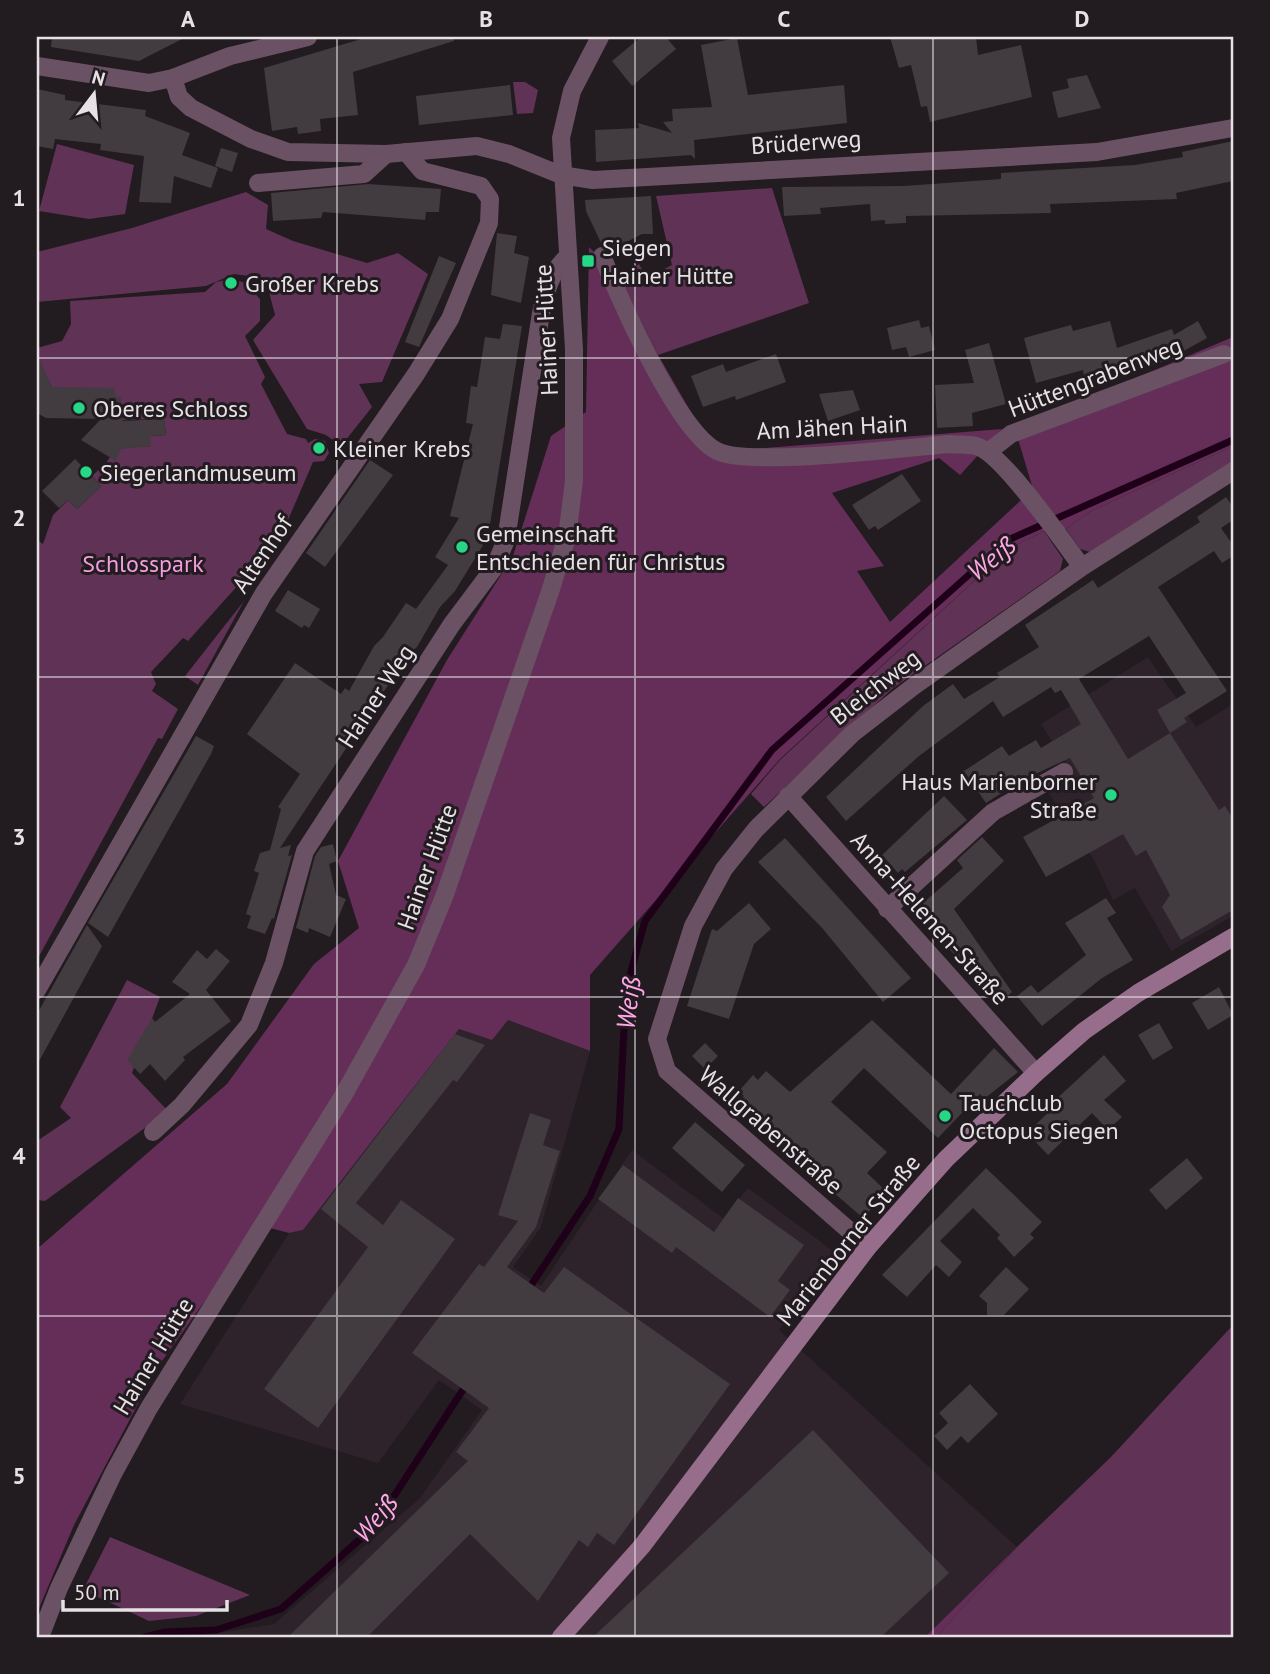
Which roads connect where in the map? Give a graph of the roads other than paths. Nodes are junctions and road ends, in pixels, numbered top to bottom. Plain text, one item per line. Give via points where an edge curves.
1 (257, 37) edge
2 (309, 37) edge
3 (600, 37) edge
4 (230, 56) junction
5 (37, 66) edge
6 (173, 78) junction
7 (1233, 128) edge
8 (406, 152) junction
9 (386, 154) junction
10 (561, 175) junction
11 (258, 183) dead end
12 (602, 256) dead end
13 (567, 257) junction
14 (1224, 354) dead end
15 (988, 452) junction
16 (1231, 477) edge
17 (1082, 567) junction
18 (1064, 772) dead end
19 (788, 796) junction
20 (887, 909) junction
21 (1233, 937) edge
22 (37, 990) edge
23 (657, 1039) joint
24 (1035, 1073) junction
25 (153, 1132) dead end
26 (868, 1247) junction
27 (40, 1637) edge
28 (561, 1637) edge

1 - 4 street
2 - 4 street
3 - 10 street, Hainer Hütte via 572,91 561,138
4 - 6 street
5 - 6 street via 136,83
6 - 9 street, Brüderweg via 179,97 191,108 251,139 288,152
7 - 10 street, Brüderweg via 1097,152 593,180
8 - 9 street, Brüderweg
8 - 10 street, Brüderweg via 477,146
8 - 22 street, Altenhof via 422,171 481,186 490,199 489,223 450,319 264,593
9 - 11 street via 364,174
10 - 13 street, Hainer Hütte
12 - 15 street, Am Jähen Hain via 636,336 700,438 717,451 764,458 949,444 977,446
13 - 25 street, Hainer Weg via 548,283 541,313 501,556 304,850 274,963 249,1025
13 - 27 street, Hainer Hütte via 574,349 568,537 444,897 381,1032 162,1385 113,1474
14 - 15 street, Hüttengrabenweg via 1012,434
15 - 17 street
16 - 17 street, Bleichweg
17 - 19 street, Bleichweg via 852,734
18 - 20 street via 993,812
19 - 20 street, Anna-Helenen-Straße
19 - 23 street, Bleichweg via 756,829 707,895
20 - 24 street, Anna-Helenen-Straße
21 - 24 main road, Marienborner Straße via 1138,993
23 - 26 street, Wallgrabenstraße via 667,1071
24 - 26 main road, Marienborner Straße via 946,1159
26 - 28 main road, Marienborner Straße via 642,1546

